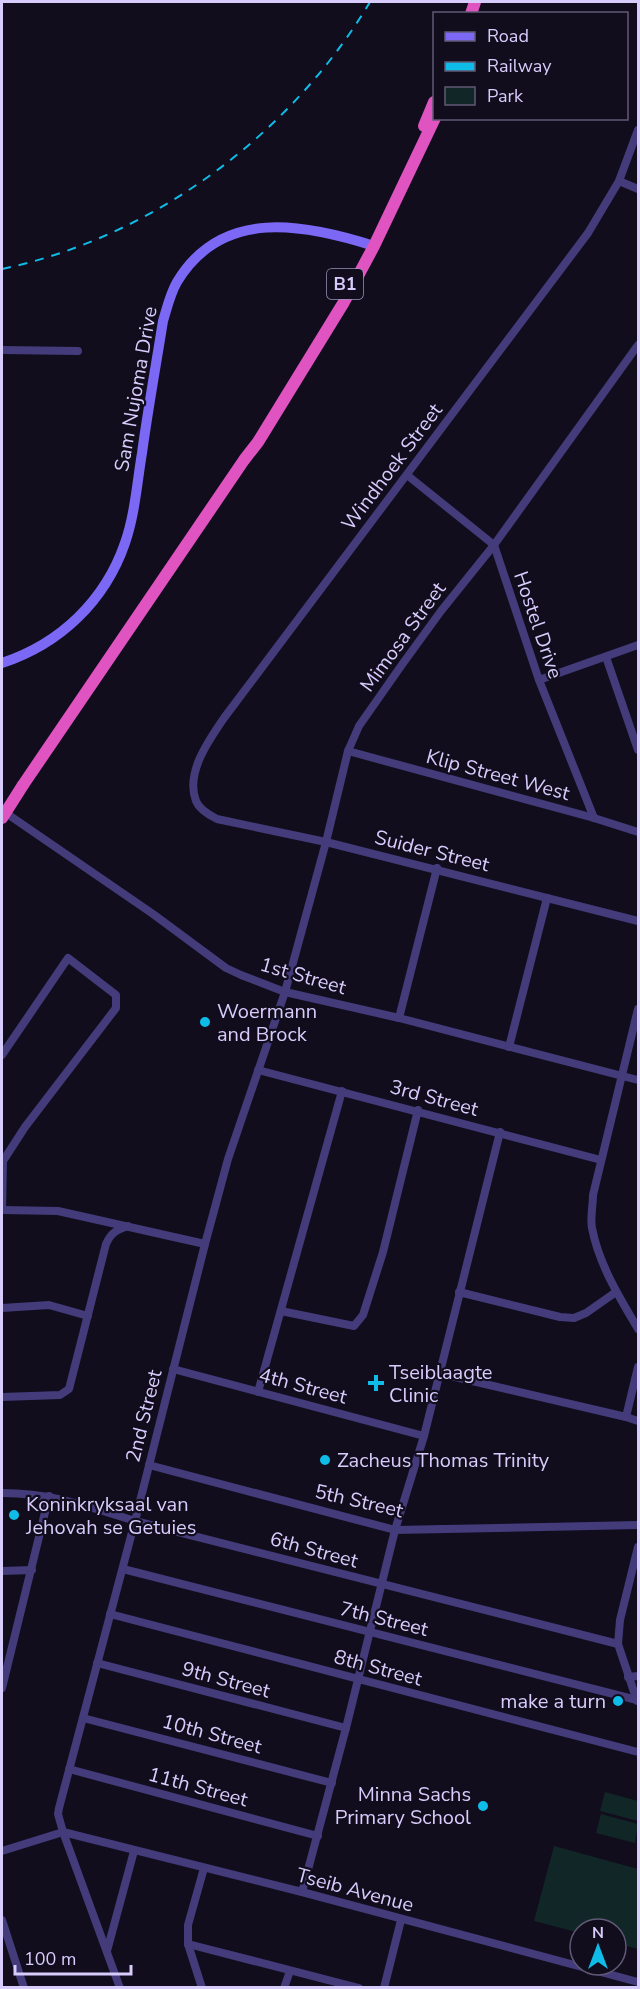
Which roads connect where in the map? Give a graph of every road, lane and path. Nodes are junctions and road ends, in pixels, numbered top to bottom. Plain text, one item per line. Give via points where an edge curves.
1 (433, 106) edge
2 (434, 120) edge
3 (639, 130) edge
4 (619, 181) junction
5 (639, 189) edge
6 (370, 244) junction
7 (639, 345) edge
8 (2, 350) edge
9 (78, 351) dead end
10 (407, 475) junction
11 (494, 545) junction
12 (639, 645) edge
13 (606, 657) junction
14 (2, 663) edge
15 (539, 680) junction
16 (639, 750) edge
17 (348, 751) junction
18 (2, 811) edge
19 (2, 818) edge
20 (594, 818) junction
21 (217, 819) joint
22 (639, 832) edge
23 (326, 842) junction
24 (437, 868) junction
25 (548, 898) junction
26 (639, 921) edge
27 (285, 992) junction
28 (639, 1009) edge
29 (399, 1018) junction
30 (509, 1047) junction
31 (2, 1055) edge
32 (258, 1070) junction
33 (622, 1076) junction
34 (639, 1080) edge
35 (342, 1091) junction
36 (418, 1110) junction
37 (500, 1132) junction
38 (601, 1160) junction
39 (2, 1210) edge
40 (128, 1226) junction
41 (205, 1244) junction
42 (459, 1292) junction
43 (616, 1292) junction
44 (2, 1308) edge
45 (281, 1311) junction
46 (88, 1316) junction
47 (639, 1329) edge
48 (639, 1367) edge
49 (173, 1369) junction
50 (438, 1373) junction
51 (258, 1392) junction
52 (2, 1397) edge
53 (626, 1417) junction
54 (639, 1420) edge
55 (424, 1436) junction
56 (149, 1465) junction
57 (2, 1493) edge
58 (49, 1496) junction
59 (135, 1521) junction
60 (639, 1525) edge
61 (395, 1530) junction
62 (639, 1546) edge
63 (123, 1569) junction
64 (32, 1570) junction
65 (2, 1571) edge
66 (382, 1585) junction
67 (110, 1614) junction
68 (370, 1633) junction
69 (618, 1644) junction
70 (97, 1664) junction
71 (639, 1676) edge
72 (628, 1677) junction
73 (358, 1680) junction
74 (2, 1688) edge
75 (638, 1702) edge
76 (83, 1718) junction
77 (346, 1728) junction
78 (639, 1752) edge
79 (69, 1769) junction
80 (332, 1783) junction
81 (63, 1832) junction
82 (318, 1836) junction
83 (2, 1851) edge
84 (134, 1851) junction
85 (204, 1868) junction
86 (302, 1892) junction
87 (2, 1920) edge
88 (401, 1920) junction
89 (188, 1944) junction
90 (107, 1952) junction
91 (291, 1971) junction
92 (639, 1982) edge
93 (24, 1988) edge
94 (120, 1988) edge
95 (202, 1988) edge
96 (284, 1988) edge
97 (359, 1988) edge
98 (384, 1988) edge

1 - 6 highway, B1
2 - 6 highway, B1
3 - 4 street, Windhoek Street
4 - 5 street
4 - 10 street, Windhoek Street via 564,266
6 - 14 main road, Sam Nujoma Drive via 285,226 245,229 204,251 184,272 172,292 163,321 132,515 117,565 103,590 64,631
6 - 19 highway, B1, bridge via 332,322 258,442
7 - 11 street, Mimosa Street
8 - 9 street
10 - 11 street
10 - 21 street, Windhoek Street via 208,742 195,771 194,786 196,802
11 - 15 street, Hostel Drive
11 - 17 street, Mimosa Street via 400,666 359,726
12 - 13 street
13 - 15 street
13 - 16 street
15 - 20 street, Hostel Drive
17 - 20 street, Klip Street West
17 - 23 street, Mimosa Street
18 - 27 street, 1st Street via 226,968
20 - 22 street, Klip Street West
21 - 23 street, Suider Street
23 - 24 street, Suider Street
23 - 27 street, Mimosa Street
24 - 25 street, Suider Street
24 - 29 street
25 - 26 street, Suider Street
25 - 30 street
27 - 29 street, 1st Street
27 - 32 street, 2nd Street
28 - 33 street
29 - 30 street, 1st Street
30 - 33 street, 1st Street
31 - 39 street via 68,958 116,995 116,1008 3,1161
32 - 35 street, 3rd Street
32 - 41 street, 2nd Street
33 - 34 street, 1st Street
33 - 38 street
35 - 36 street, 3rd Street
35 - 45 street
36 - 37 street, 3rd Street
36 - 45 street via 363,1316 354,1326
37 - 38 street, 3rd Street
37 - 42 street
38 - 43 street via 593,1195 592,1226
39 - 40 street via 58,1211
40 - 41 street
40 - 46 street via 110,1235
41 - 49 street, 2nd Street
42 - 43 street via 574,1318
42 - 50 street
43 - 47 street
44 - 46 street via 49,1305
45 - 51 street
46 - 52 street via 69,1389 60,1395
48 - 53 street
49 - 51 street, 4th Street
49 - 56 street, 2nd Street
50 - 53 street
50 - 55 street
51 - 55 street, 4th Street
53 - 54 street
55 - 61 street
56 - 59 street, 2nd Street
56 - 61 street, 5th Street
57 - 58 street, 6th Street
58 - 59 street, 6th Street
58 - 64 street
59 - 63 street, 2nd Street
59 - 66 street, 6th Street
60 - 61 street, 5th Street
61 - 66 street
62 - 69 street via 620,1620
63 - 67 street, 2nd Street
63 - 68 street, 7th Street
64 - 65 street
64 - 74 street
66 - 68 street
66 - 69 street, 6th Street
67 - 70 street, 2nd Street
67 - 73 street, 8th Street
68 - 73 street
68 - 75 street, 7th Street
69 - 72 street
70 - 76 street, 2nd Street
70 - 77 street, 9th Street
71 - 72 street
72 - 75 street
73 - 77 street
73 - 78 street, 8th Street
76 - 79 street, 2nd Street
76 - 80 street, 10th Street
77 - 80 street
79 - 81 street, 2nd Street via 58,1814
79 - 82 street, 11th Street
80 - 82 street
81 - 83 street
81 - 84 street, Tseib Avenue
81 - 90 street, 2nd Street
82 - 86 street
84 - 85 street, Tseib Avenue
84 - 90 street
85 - 86 street, Tseib Avenue
85 - 89 street
86 - 88 street, Tseib Avenue
87 - 93 street
88 - 92 street, Tseib Avenue
88 - 98 street
89 - 91 street
89 - 95 street
90 - 94 street, 2nd Street
91 - 96 street
91 - 97 street

